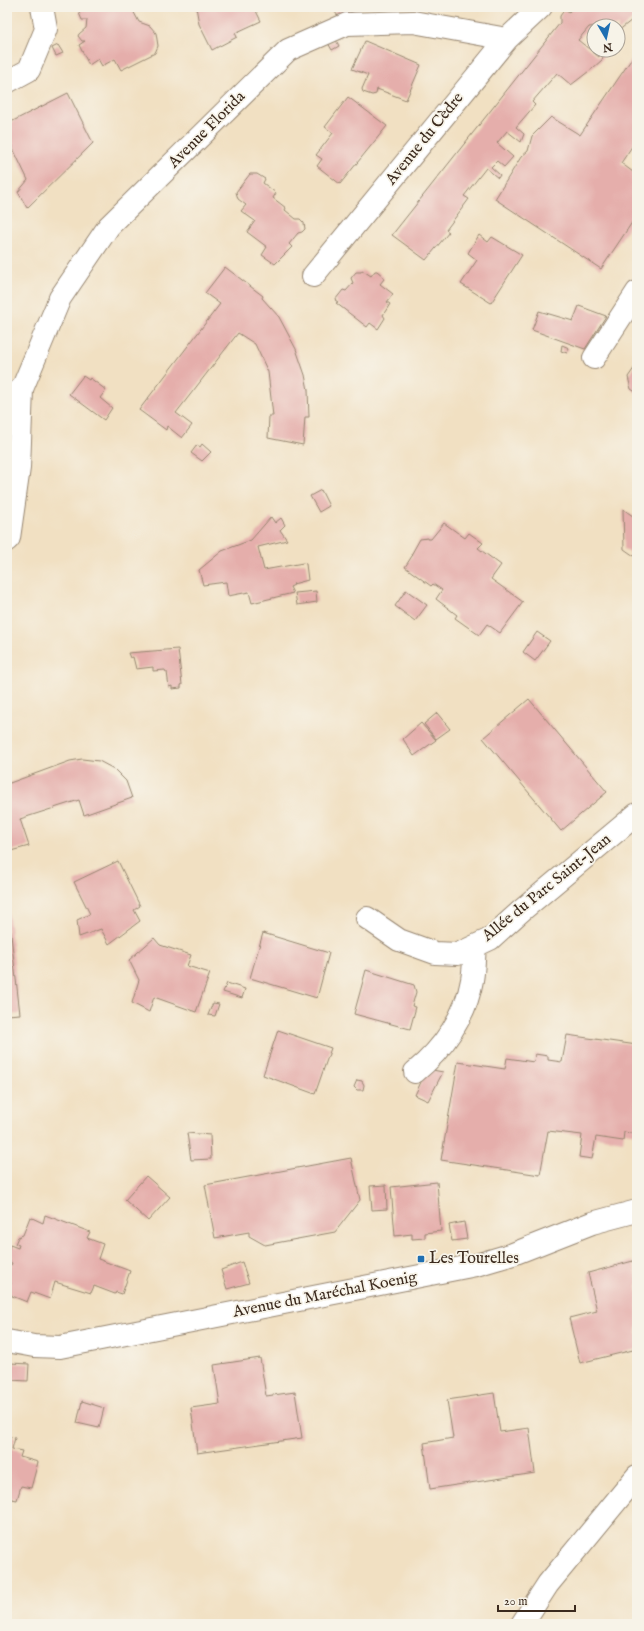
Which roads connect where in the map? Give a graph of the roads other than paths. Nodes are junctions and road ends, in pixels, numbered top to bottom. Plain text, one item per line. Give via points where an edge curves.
1 (42, 7) edge
2 (541, 7) edge
3 (507, 39) junction
4 (7, 82) edge
5 (313, 276) dead end
6 (637, 292) edge
7 (594, 358) dead end
8 (14, 393) edge
9 (7, 540) edge
10 (637, 814) edge
11 (366, 918) dead end
12 (475, 946) junction
13 (415, 1072) dead end
14 (637, 1211) edge
15 (7, 1341) edge
16 (637, 1476) edge
17 (522, 1624) edge

1 - 4 street via 46,29 29,70
2 - 3 street, Avenue du Cèdre
3 - 5 street, Avenue du Cèdre
3 - 8 street, Avenue Florida via 414,22 347,24 288,50 109,226 60,298
6 - 7 street
8 - 9 street via 19,468
10 - 12 street, Allée du Parc Saint-Jean via 490,939
11 - 12 street, Allée du Parc Saint-Jean via 399,940 435,953 458,954
12 - 13 street, Allée du Parc Saint-Jean via 472,980 464,1007 450,1034 427,1062
14 - 15 street, Avenue du Maréchal Koenig via 592,1223 513,1254 476,1265 60,1347
16 - 17 street via 548,1584

